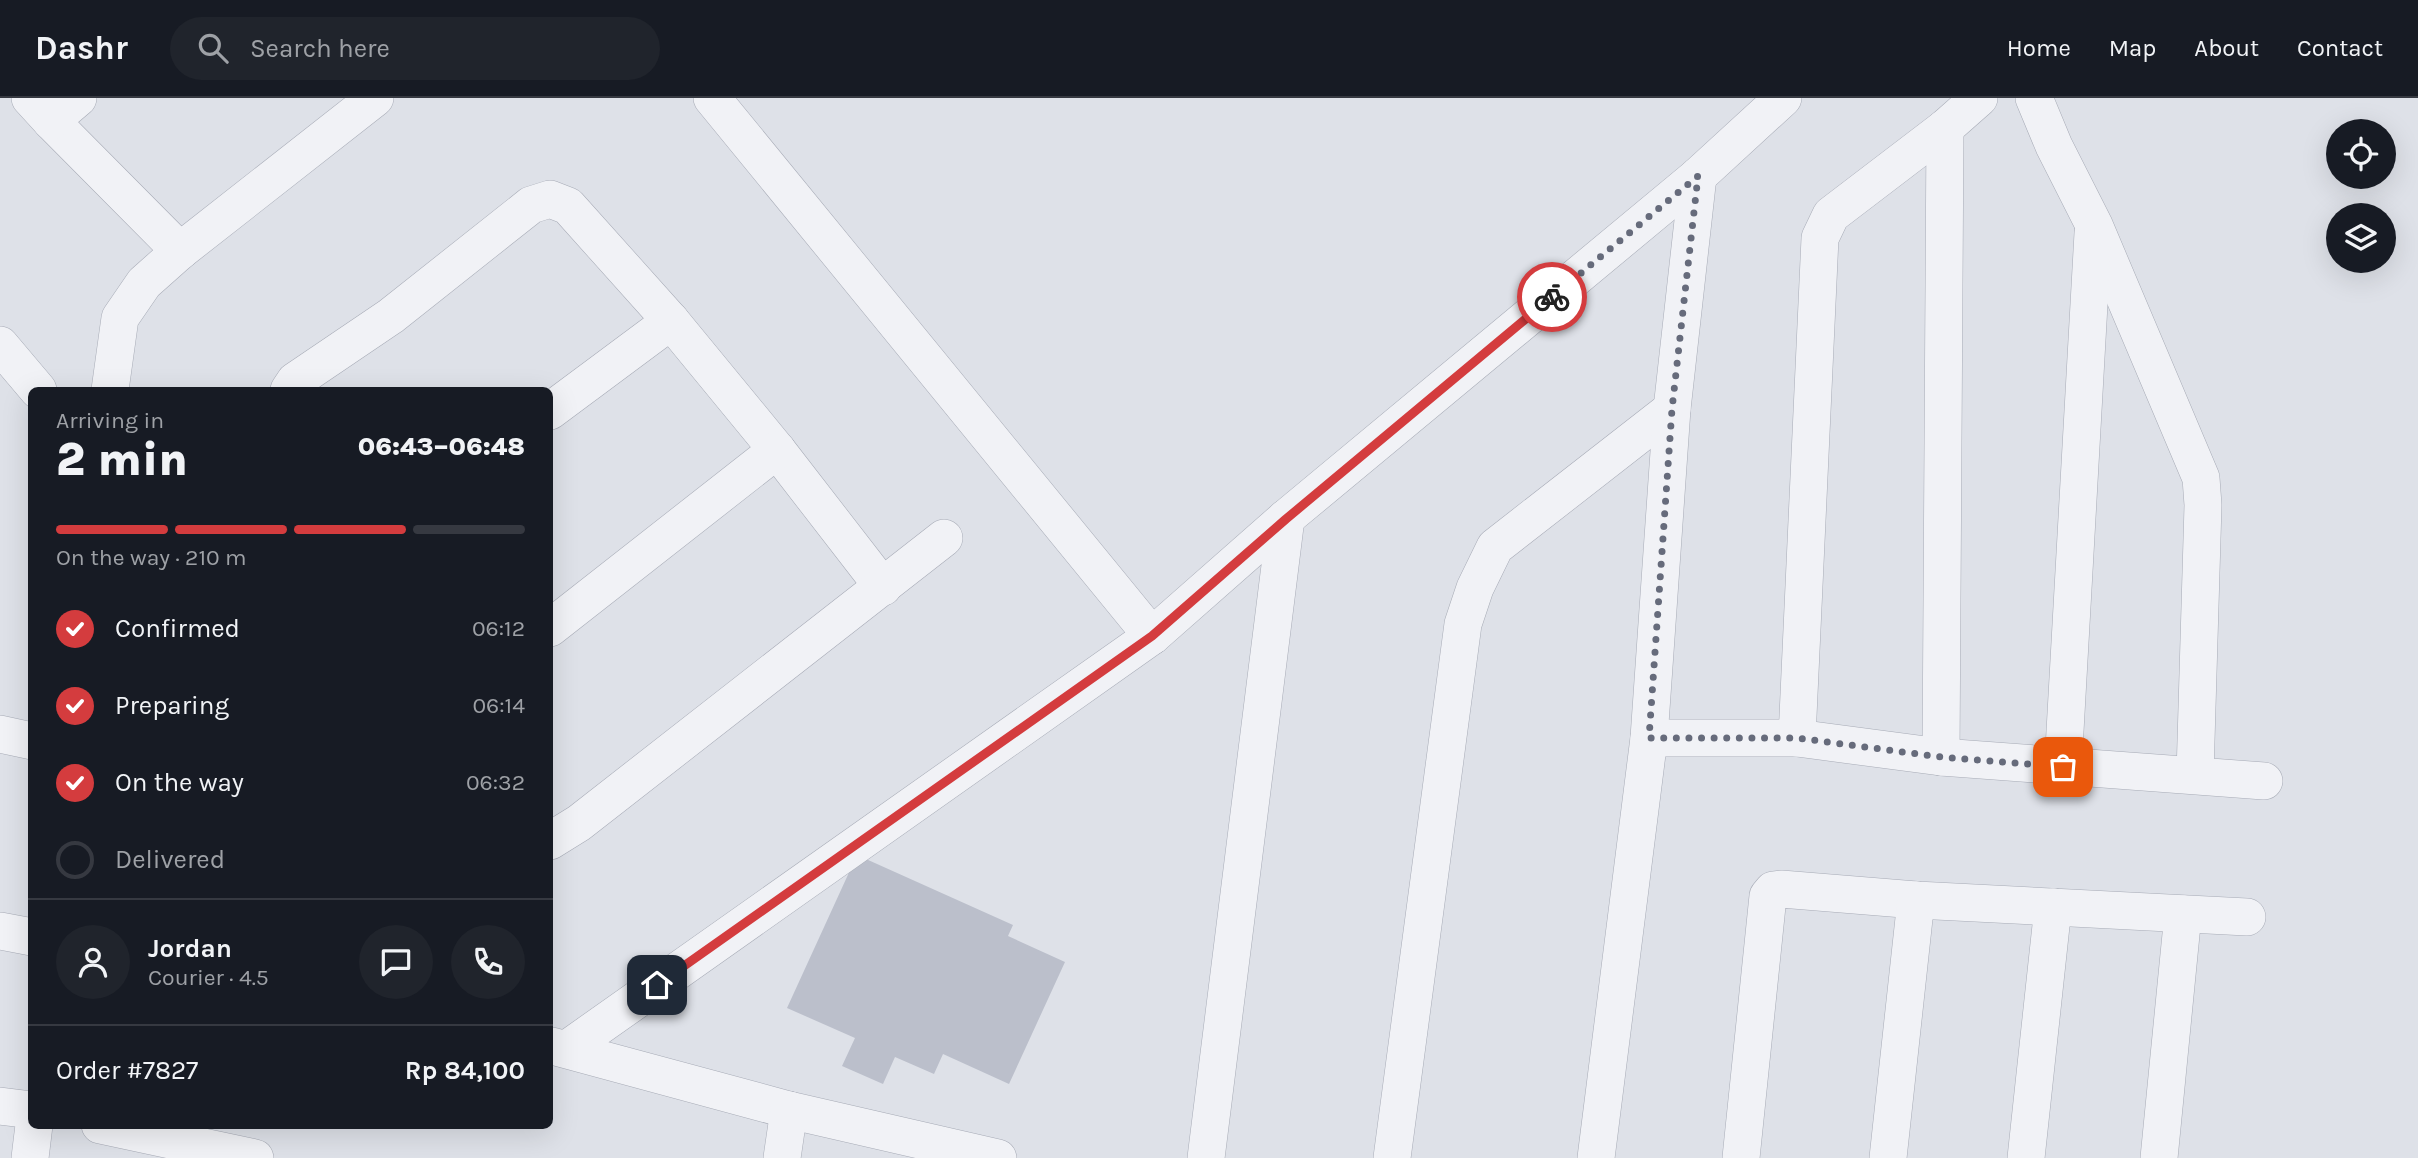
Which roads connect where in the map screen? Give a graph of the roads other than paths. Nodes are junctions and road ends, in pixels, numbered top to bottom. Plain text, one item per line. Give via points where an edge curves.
1 (79, 98) edge
2 (375, 98) edge
3 (712, 98) edge
4 (1783, 98) edge
5 (1979, 98) edge
6 (2034, 98) edge
7 (41, 110) edge
8 (1945, 128) junction
9 (1698, 176) junction
10 (2094, 225) junction
11 (180, 251) junction
12 (671, 321) junction
13 (0, 345) edge
14 (35, 387) edge
15 (110, 387) edge
16 (291, 387) edge
17 (553, 409) edge
18 (1672, 409) junction
19 (777, 450) junction
20 (1286, 519) junction
21 (944, 538) dead end
22 (883, 587) junction
23 (553, 626) edge
24 (1152, 636) junction
25 (0, 734) edge
26 (1649, 738) junction
27 (1797, 738) junction
28 (28, 740) edge
29 (1941, 757) junction
30 (2063, 767) junction
31 (2195, 775) junction
32 (2264, 782) dead end
33 (553, 839) edge
34 (1916, 900) junction
35 (2053, 907) junction
36 (2183, 914) junction
37 (2247, 917) dead end
38 (0, 931) edge
39 (28, 936) edge
40 (558, 1047) edge
41 (0, 1106) edge
42 (28, 1110) edge
43 (789, 1110) junction
44 (34, 1129) edge
45 (114, 1129) edge
46 (201, 1153) edge
47 (956, 1154) edge
48 (30, 1158) edge
49 (255, 1158) edge
50 (782, 1158) edge
51 (999, 1158) edge
52 (1206, 1158) edge
53 (1392, 1158) edge
54 (1596, 1158) edge
55 (1741, 1158) edge
56 (1888, 1158) edge
57 (2026, 1158) edge
58 (2158, 1158) edge

1 - 7 street
2 - 11 street
3 - 24 street
4 - 9 street
5 - 8 street
6 - 10 street
7 - 11 street
8 - 27 street via 1831,215 1820,238
8 - 29 street
9 - 18 street
9 - 20 street
10 - 30 street
10 - 31 street via 2200,478
11 - 15 street via 144,283 120,318
12 - 16 street via 568,206 550,199 531,205 391,316
12 - 17 street
12 - 19 street
13 - 14 street
18 - 26 street
18 - 53 street via 1495,547 1475,588 1463,624
19 - 22 street
19 - 23 street
20 - 24 street
20 - 52 street
21 - 22 street
22 - 33 street
24 - 40 street
25 - 28 street
26 - 27 street
26 - 54 street
27 - 29 street
29 - 30 street
30 - 31 street
31 - 32 street
34 - 35 street
34 - 55 street via 1781,889 1769,893
34 - 56 street
35 - 36 street
35 - 57 street
36 - 37 street
36 - 58 street
38 - 39 street
40 - 43 street
41 - 42 street
43 - 47 street
43 - 50 street
44 - 48 street
45 - 46 street
46 - 49 street
47 - 51 street

